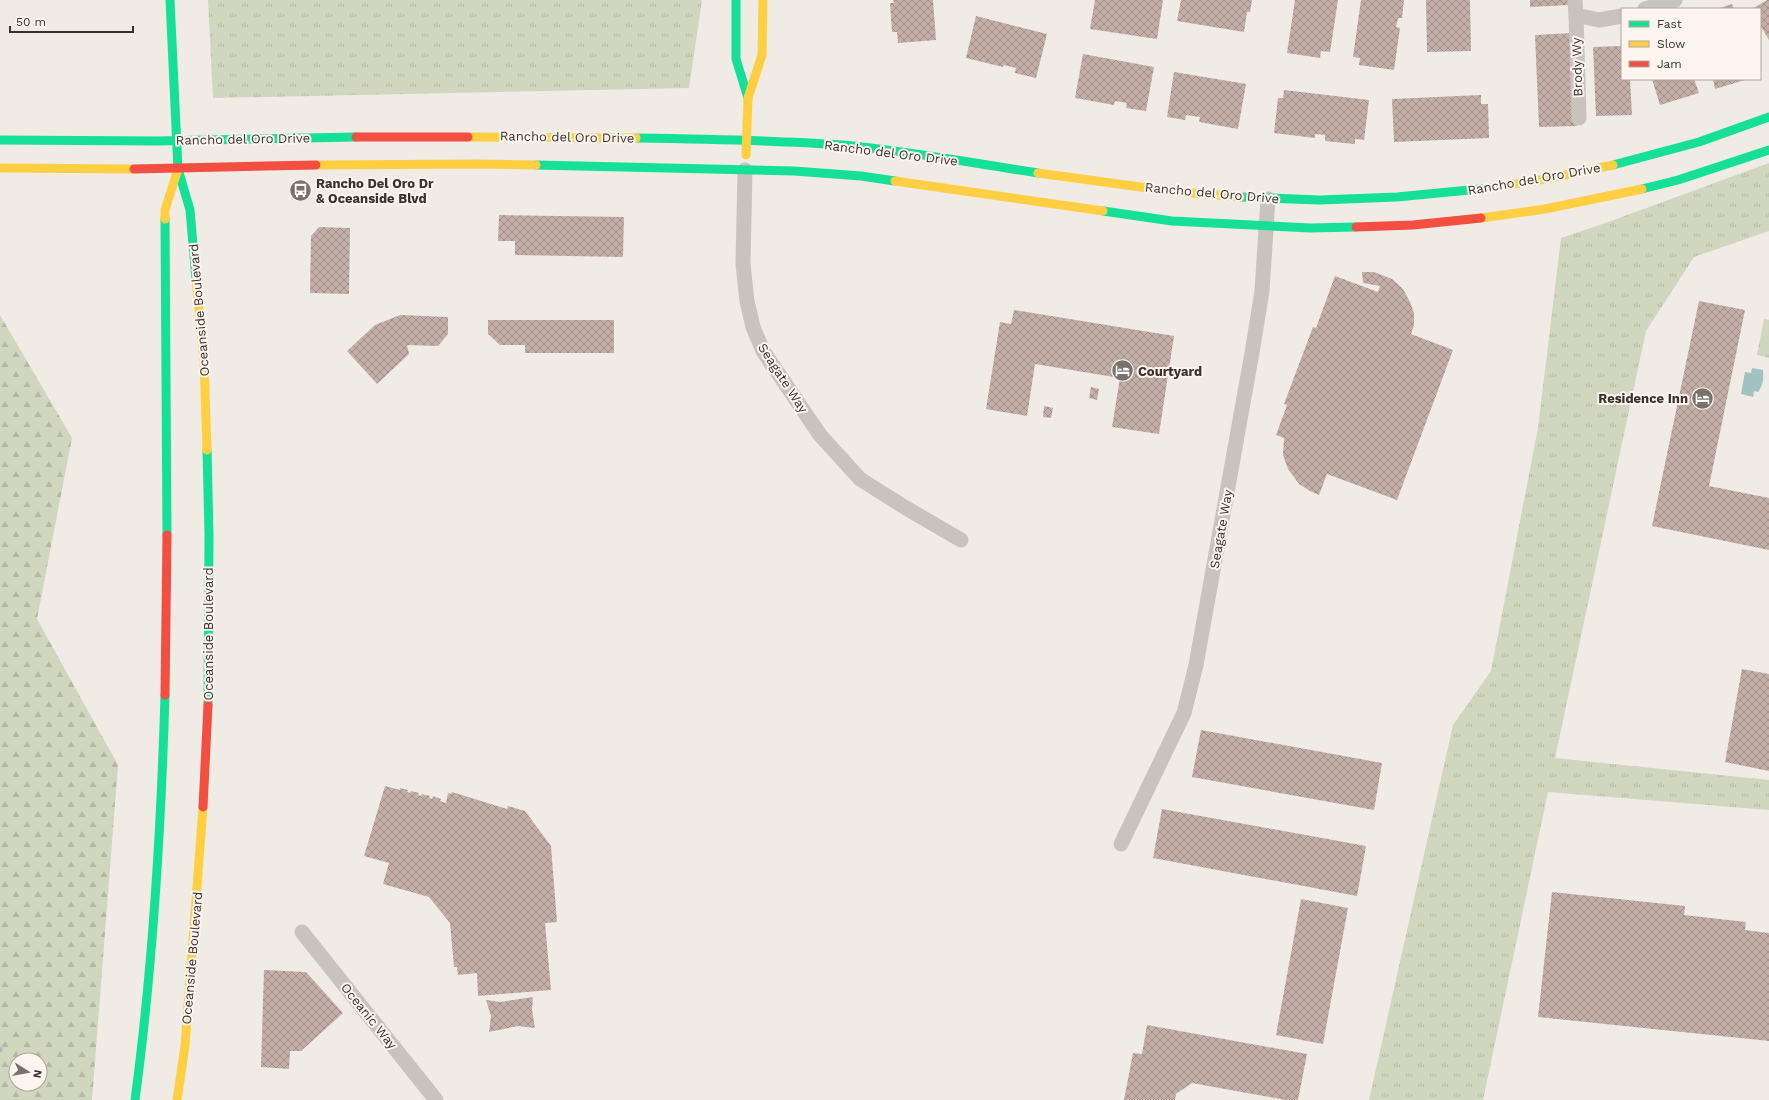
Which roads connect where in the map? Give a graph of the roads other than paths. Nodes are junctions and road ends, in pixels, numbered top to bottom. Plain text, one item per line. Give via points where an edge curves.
1 (170, 0) edge
2 (736, 0) edge
3 (763, 0) edge
4 (1575, 0) edge
5 (1675, 0) edge
6 (1648, 8) edge
7 (1576, 15) junction
8 (1621, 16) edge
9 (748, 98) junction
10 (1769, 117) edge
11 (1579, 118) dead end
12 (0, 140) edge
13 (178, 141) junction
14 (746, 141) junction
15 (1769, 150) edge
16 (0, 168) edge
17 (178, 169) junction
18 (745, 170) junction
19 (1268, 199) junction
20 (1267, 227) junction
21 (961, 540) dead end
22 (1121, 844) dead end
23 (302, 932) dead end
24 (135, 1100) edge
25 (177, 1100) edge
26 (436, 1100) edge

1 - 13 main road, Oceanside Boulevard
2 - 9 main road via 736,59
3 - 9 main road via 762,55
4 - 7 street, Brody Wy
5 - 6 street
7 - 8 street via 1599,20
7 - 11 street, Brody Wy
9 - 14 main road, Seagate Way
10 - 19 main road, Rancho del Oro Drive via 1670,152 1540,180 1411,195 1309,200
12 - 13 main road, Rancho del Oro Drive
13 - 14 main road, Rancho del Oro Drive via 477,136
13 - 17 main road, Oceanside Boulevard
14 - 18 main road, Seagate Way
14 - 19 main road, Rancho del Oro Drive via 888,150 1175,192
15 - 20 main road, Rancho del Oro Drive via 1678,180 1545,209 1413,225
16 - 17 main road, Rancho del Oro Drive
17 - 18 main road, Rancho del Oro Drive via 477,164
17 - 24 main road, Oceanside Boulevard via 166,210 168,540 159,852
17 - 25 main road, Oceanside Boulevard via 190,210 204,360 209,542 208,701 202,834 185,1046
18 - 20 main road, Rancho del Oro Drive via 861,176 1172,221
18 - 21 street, Seagate Way via 743,264 749,307 763,351 820,435 860,479
19 - 20 street, Seagate Way
20 - 22 street, Seagate Way via 1262,291 1252,354 1196,665 1184,713
23 - 26 street, Oceanic Way

